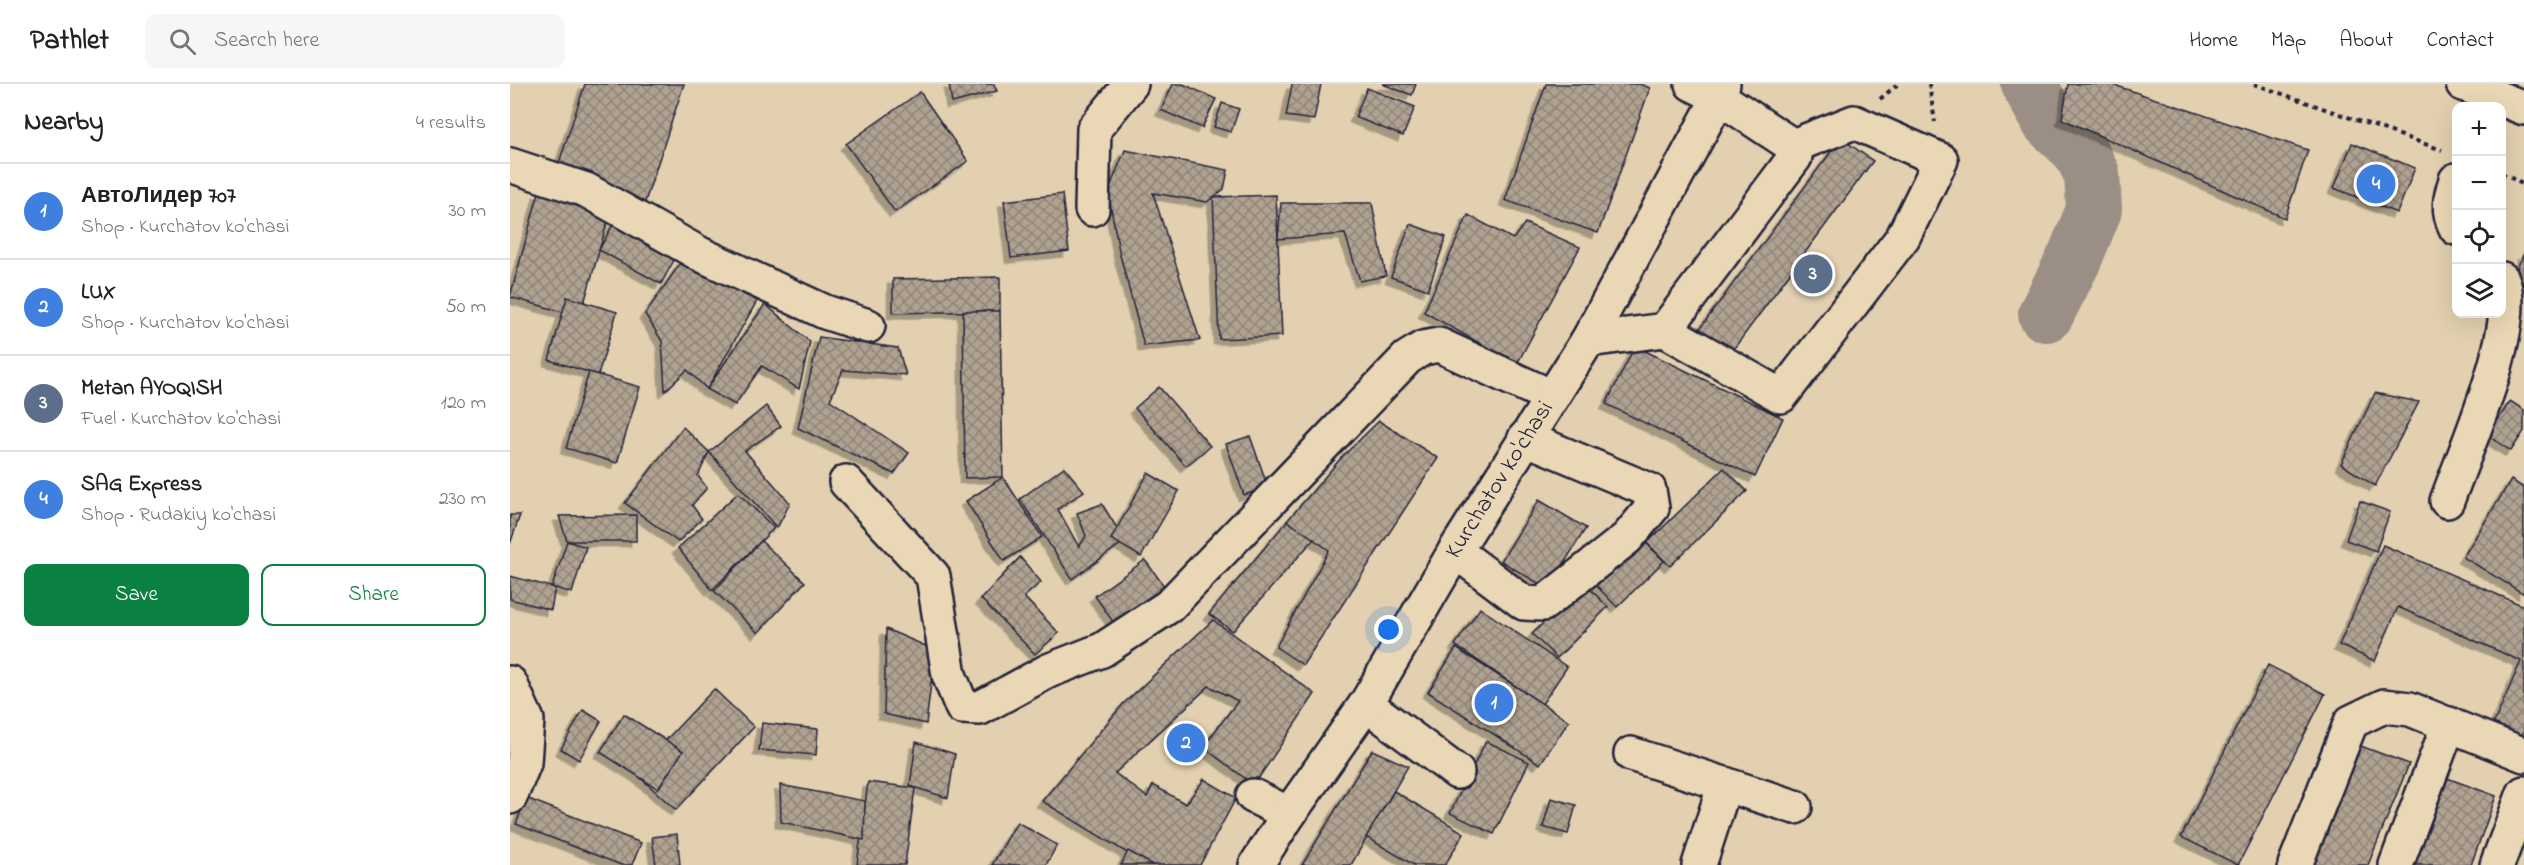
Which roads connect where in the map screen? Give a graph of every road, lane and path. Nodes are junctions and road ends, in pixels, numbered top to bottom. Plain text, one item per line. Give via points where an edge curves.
1 (1131, 84) edge
2 (2253, 84) edge
3 (2463, 84) edge
4 (1711, 88) edge
5 (2499, 102) edge
6 (1792, 146) junction
7 (510, 165) edge
8 (2451, 166) edge
9 (2506, 175) edge
10 (2524, 185) edge
11 (1092, 209) dead end
12 (2452, 219) edge
13 (2505, 318) edge
14 (868, 326) dead end
15 (1665, 330) junction
16 (1588, 340) junction
17 (1552, 397) junction
18 (1525, 438) junction
19 (846, 482) dead end
20 (2446, 501) dead end
21 (1455, 551) junction
22 (510, 683) edge
23 (1366, 704) junction
24 (2449, 724) junction
25 (1631, 754) dead end
26 (2524, 755) edge
27 (1457, 772) dead end
28 (1725, 784) junction
29 (2524, 794) edge
30 (1253, 796) dead end
31 (510, 797) edge
32 (1795, 807) dead end
33 (1289, 814) junction
34 (1256, 865) edge
35 (1699, 865) edge
36 (2295, 865) edge
37 (2396, 865) edge
38 (2497, 865) edge

1 - 11 street via 1094,129
2 - 8 path
3 - 5 street
4 - 6 street
4 - 16 street, Kurchatov ko'chasi
6 - 15 street via 1795,157
6 - 15 street via 1854,122 1941,160 1903,237 1781,396
7 - 14 street via 586,190 700,254 825,312
8 - 12 street
9 - 10 path
13 - 20 street via 2501,350
15 - 16 street
16 - 17 street, Kurchatov ko'chasi
17 - 18 street, Kurchatov ko'chasi
17 - 19 street via 1439,345 1423,348 1407,358 1169,606 1102,650 1048,670 980,708 962,707 949,675 933,576
18 - 21 street, Kurchatov ko'chasi
18 - 21 street via 1649,489 1652,508 1628,538 1543,604 1524,603
21 - 23 street, Kurchatov ko'chasi
22 - 31 street via 527,720 524,763
23 - 27 street
23 - 33 street, Kurchatov ko'chasi
24 - 26 street
24 - 36 street via 2410,709 2384,706 2351,722
24 - 37 street
25 - 28 street
28 - 32 street
28 - 35 street
29 - 38 street
30 - 33 street
33 - 34 street, Kurchatov ko'chasi

